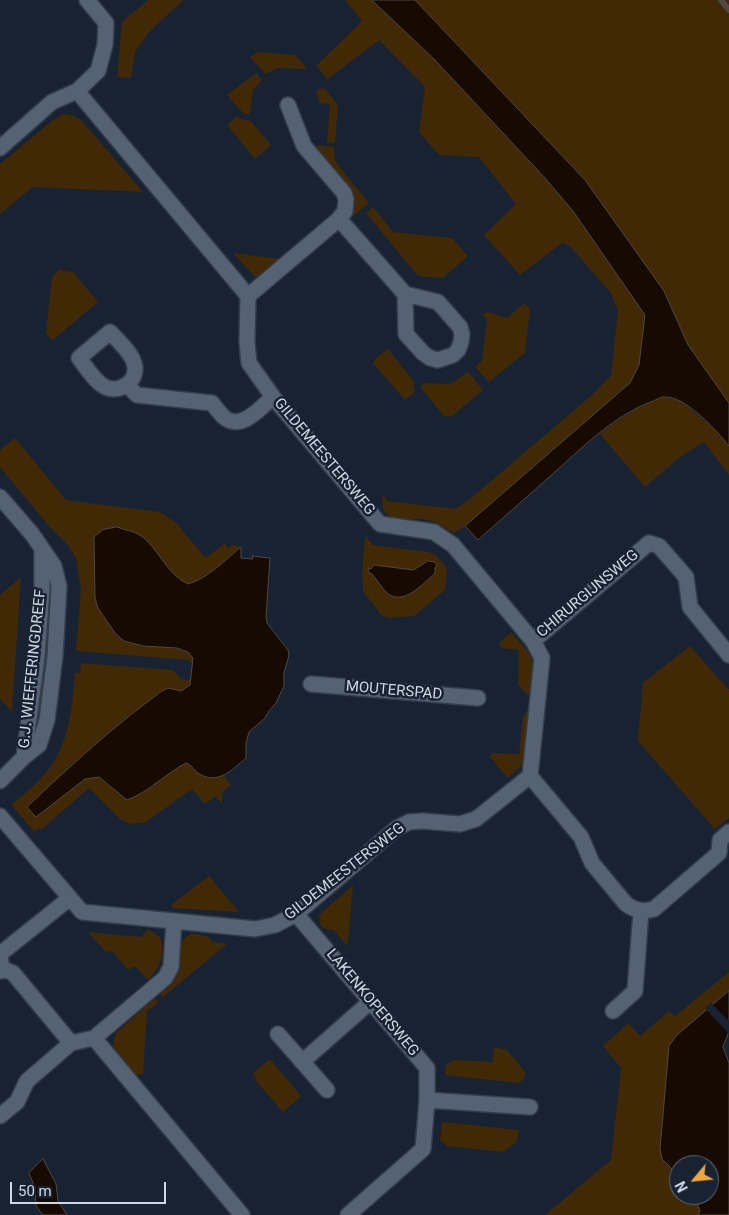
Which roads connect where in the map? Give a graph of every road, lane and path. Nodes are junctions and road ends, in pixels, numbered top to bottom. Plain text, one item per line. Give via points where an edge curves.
1 (87, 0) edge
2 (77, 91) junction
3 (288, 105) dead end
4 (0, 148) edge
5 (339, 219) junction
6 (405, 294) junction
7 (248, 296) junction
8 (128, 385) dead end
9 (272, 398) junction
10 (0, 497) edge
11 (533, 640) junction
12 (729, 655) edge
13 (311, 684) dead end
14 (478, 698) dead end
15 (530, 776) junction
16 (0, 781) edge
17 (0, 816) edge
18 (729, 832) edge
19 (70, 898) junction
20 (641, 911) junction
21 (296, 914) junction
22 (174, 921) junction
23 (1, 970) edge
24 (370, 1002) junction
25 (613, 1012) dead end
26 (278, 1034) dead end
27 (94, 1038) junction
28 (71, 1043) junction
29 (302, 1062) junction
30 (327, 1090) dead end
31 (428, 1100) junction
32 (530, 1107) dead end
33 (0, 1116) edge
34 (242, 1215) edge
35 (348, 1215) edge

1 - 2 street via 106,23 105,45 98,71
2 - 4 street via 52,102
2 - 7 street
3 - 5 street via 304,146 344,194 345,211
5 - 6 street
5 - 7 street
6 - 6 street via 406,334 430,358 438,360 452,356 461,342 460,327 438,302
7 - 9 street, GILDEMEESTERSWEG via 246,342 249,363
8 - 9 street via 137,395 212,403 224,417 235,422 247,419
9 - 11 street, GILDEMEESTERSWEG via 380,524 434,532 452,545
10 - 16 street, G.J. WIEFFERINGDREEF via 54,566 59,586 47,720 39,745
11 - 12 street, CHIRURGIJNSWEG via 649,543 659,546 686,578 690,607
11 - 15 street, GILDEMEESTERSWEG via 542,658
13 - 14 street, MOUTERSPAD
15 - 20 street via 582,837 592,863 626,904
15 - 21 street, GILDEMEESTERSWEG via 476,819 460,824 409,822 397,828
17 - 19 street, GILDEMEESTERSWEG
18 - 20 street via 720,840 719,853 654,909
19 - 22 street, GILDEMEESTERSWEG via 82,912
19 - 23 street via 0,954
20 - 25 street via 636,991
21 - 22 street, GILDEMEESTERSWEG via 275,925 255,929
21 - 24 street, LAKENKOPERSWEG
22 - 27 street via 169,973
23 - 28 street via 13,973
24 - 29 street
24 - 31 street, LAKENKOPERSWEG via 427,1068
26 - 29 street
27 - 28 street
27 - 34 street
28 - 33 street via 27,1081 17,1102
29 - 30 street
31 - 32 street
31 - 35 street, LAKENKOPERSWEG via 423,1149

